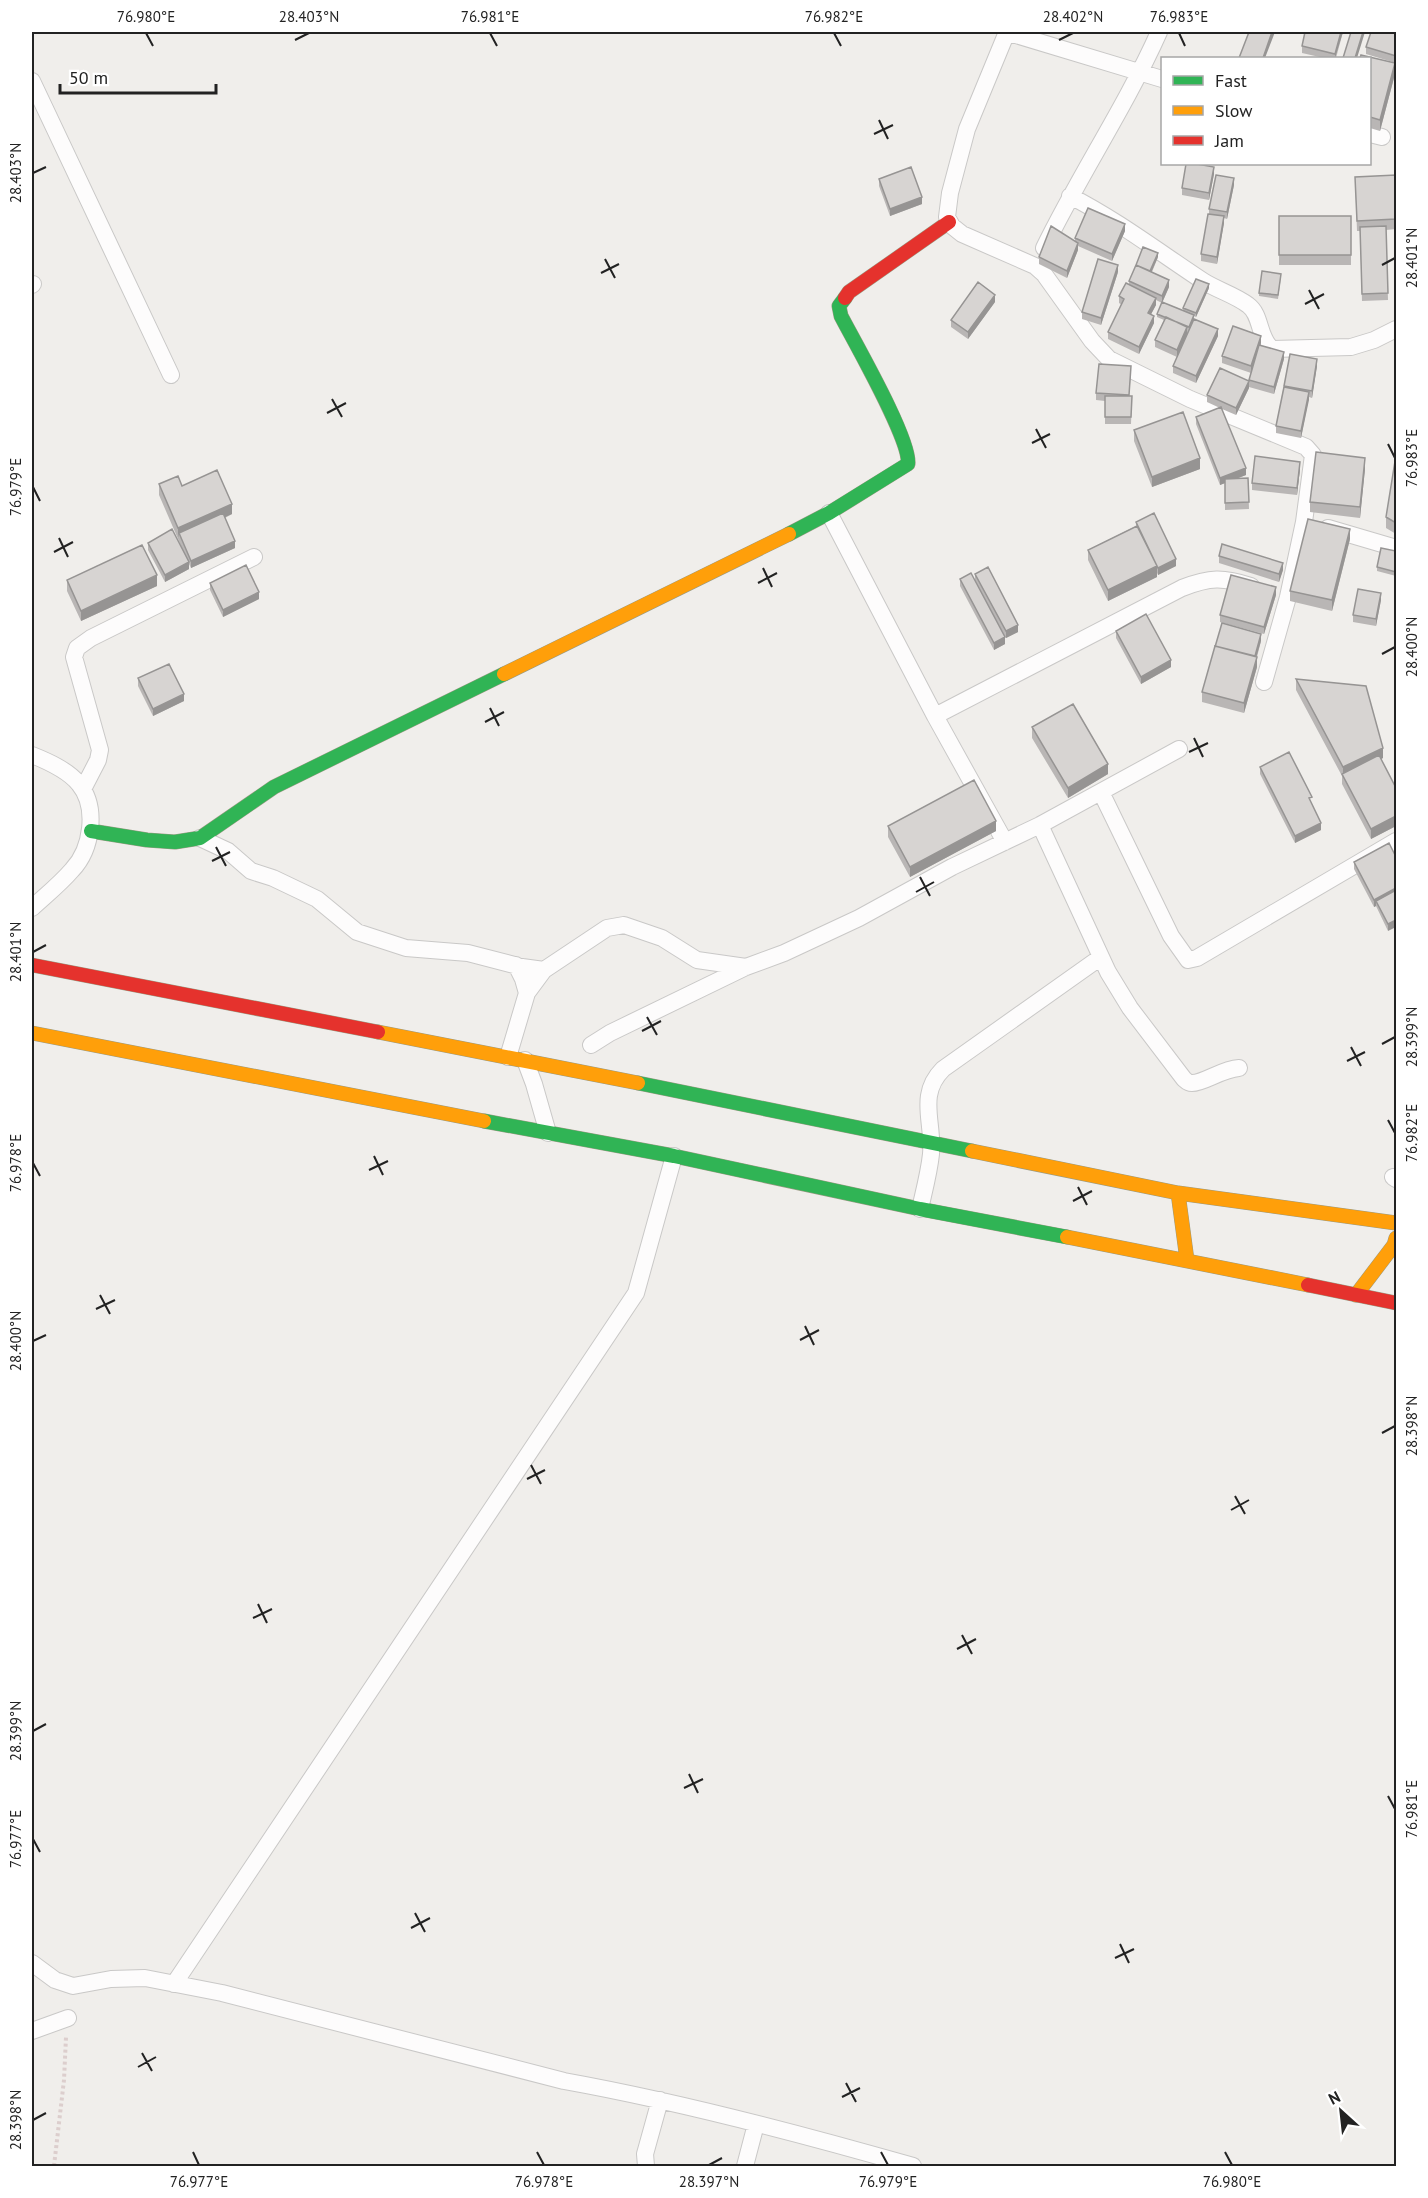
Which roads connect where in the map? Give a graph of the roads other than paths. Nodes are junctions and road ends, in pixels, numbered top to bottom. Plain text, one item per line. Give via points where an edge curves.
1 (1007, 32) edge
2 (1160, 32) edge
3 (1140, 74) junction
4 (1161, 79) edge
5 (32, 81) edge
6 (1070, 196) junction
7 (949, 222) junction
8 (1035, 266) junction
9 (1396, 329) edge
10 (171, 375) dead end
11 (829, 513) junction
12 (1304, 522) junction
13 (1396, 548) edge
14 (254, 557) dead end
15 (1288, 597) junction
16 (1264, 682) dead end
17 (935, 716) junction
18 (1179, 749) dead end
19 (32, 755) edge
20 (83, 789) junction
21 (1101, 792) junction
22 (1040, 825) junction
23 (91, 831) junction
24 (200, 838) junction
25 (1396, 841) edge
26 (1005, 842) junction
27 (32, 908) edge
28 (1101, 957) junction
29 (32, 965) edge
30 (516, 965) junction
31 (746, 968) junction
32 (544, 970) junction
33 (527, 993) junction
34 (32, 1033) edge
35 (591, 1045) dead end
36 (516, 1058) junction
37 (1239, 1068) dead end
38 (548, 1132) junction
39 (932, 1144) junction
40 (674, 1156) junction
41 (1178, 1193) junction
42 (920, 1209) junction
43 (1396, 1223) edge
44 (1396, 1238) edge
45 (1187, 1260) junction
46 (1356, 1295) junction
47 (1396, 1304) edge
48 (32, 1963) edge
49 (174, 1984) junction
50 (68, 2018) road end
51 (32, 2031) edge
52 (660, 2100) junction
53 (756, 2124) junction
54 (646, 2166) edge
55 (745, 2166) edge
56 (913, 2166) edge

1 - 3 street
1 - 7 street via 967,129 950,193
2 - 3 street
3 - 4 street
3 - 6 street
5 - 10 street
6 - 8 street
6 - 9 street via 1101,212 1205,282 1250,305 1266,344 1272,349 1351,347
7 - 8 street via 962,234
7 - 11 street via 849,292 840,304 841,316 901,433 909,460 904,468
8 - 12 street via 1109,359 1309,449 1314,458
11 - 17 street
11 - 24 street via 274,787
12 - 13 street
12 - 15 street
14 - 20 street via 78,648 74,657 100,750
15 - 16 street
15 - 17 street via 1227,578 1195,582
17 - 26 street
18 - 21 street
19 - 20 street via 66,773
20 - 23 street
21 - 22 street
21 - 25 street via 1171,936 1188,960
22 - 26 street
22 - 28 street
23 - 24 street via 175,842
23 - 27 street via 73,870
24 - 30 street via 228,850 251,871 316,899 357,932 406,948 468,953
26 - 31 street via 859,918
28 - 37 street via 1130,1008 1186,1081 1195,1083
28 - 39 street via 935,1077 928,1104
29 - 36 street
30 - 32 street
30 - 33 street
31 - 32 street via 697,960 662,938 624,925 607,928
31 - 35 street
32 - 33 street
33 - 36 street
34 - 38 street
36 - 38 street via 534,1084
36 - 39 street
38 - 40 street
39 - 41 street
39 - 42 street
40 - 42 street
40 - 49 street via 636,1293
41 - 43 street
41 - 45 street
42 - 45 street
44 - 46 street
45 - 46 street
46 - 47 street
48 - 49 street via 55,1980 73,1986 127,1978
49 - 52 street via 564,2081
50 - 51 street
52 - 53 street
52 - 54 street via 645,2154
53 - 55 street
53 - 56 street

